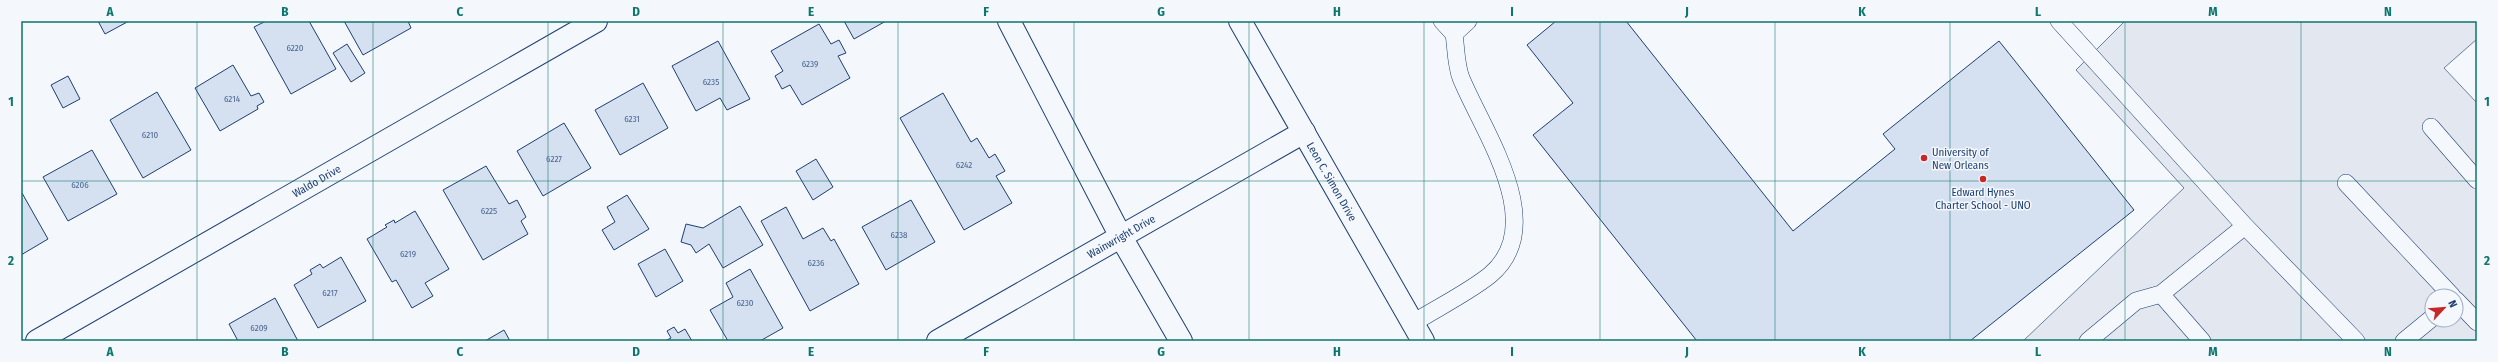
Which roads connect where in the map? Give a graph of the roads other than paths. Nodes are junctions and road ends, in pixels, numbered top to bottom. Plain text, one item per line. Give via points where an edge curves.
1 (596, 21) edge
2 (1009, 21) edge
3 (1240, 21) edge
4 (1442, 21) edge
5 (1468, 21) edge
6 (2059, 21) edge
7 (1454, 34) junction
8 (2430, 127) dead end
9 (1304, 132) junction
10 (2477, 180) edge
11 (2346, 183) dead end
12 (2245, 226) junction
13 (1121, 237) junction
14 (2444, 288) edge
15 (2160, 294) junction
16 (2464, 308) edge
17 (2477, 322) edge
18 (2424, 325) edge
19 (1418, 332) edge
20 (37, 341) edge
21 (938, 341) edge
22 (1181, 341) edge
23 (2088, 341) edge
24 (2202, 341) edge
25 (2356, 341) edge
26 (2404, 341) edge

1 - 20 street, Waldo Drive
2 - 13 street
3 - 9 street, Leon C. Simon Drive
4 - 7 lane
5 - 7 lane
6 - 12 lane
7 - 19 lane via 1460,77 1497,154 1513,201 1516,231 1503,261 1490,275
8 - 10 lane
9 - 13 street, Wainwright Drive
9 - 19 street, Leon C. Simon Drive
11 - 14 lane
12 - 15 lane
12 - 25 lane
13 - 21 street, Wainwright Drive
13 - 22 street
15 - 23 lane via 2136,301
15 - 24 lane
16 - 17 lane
18 - 26 lane

